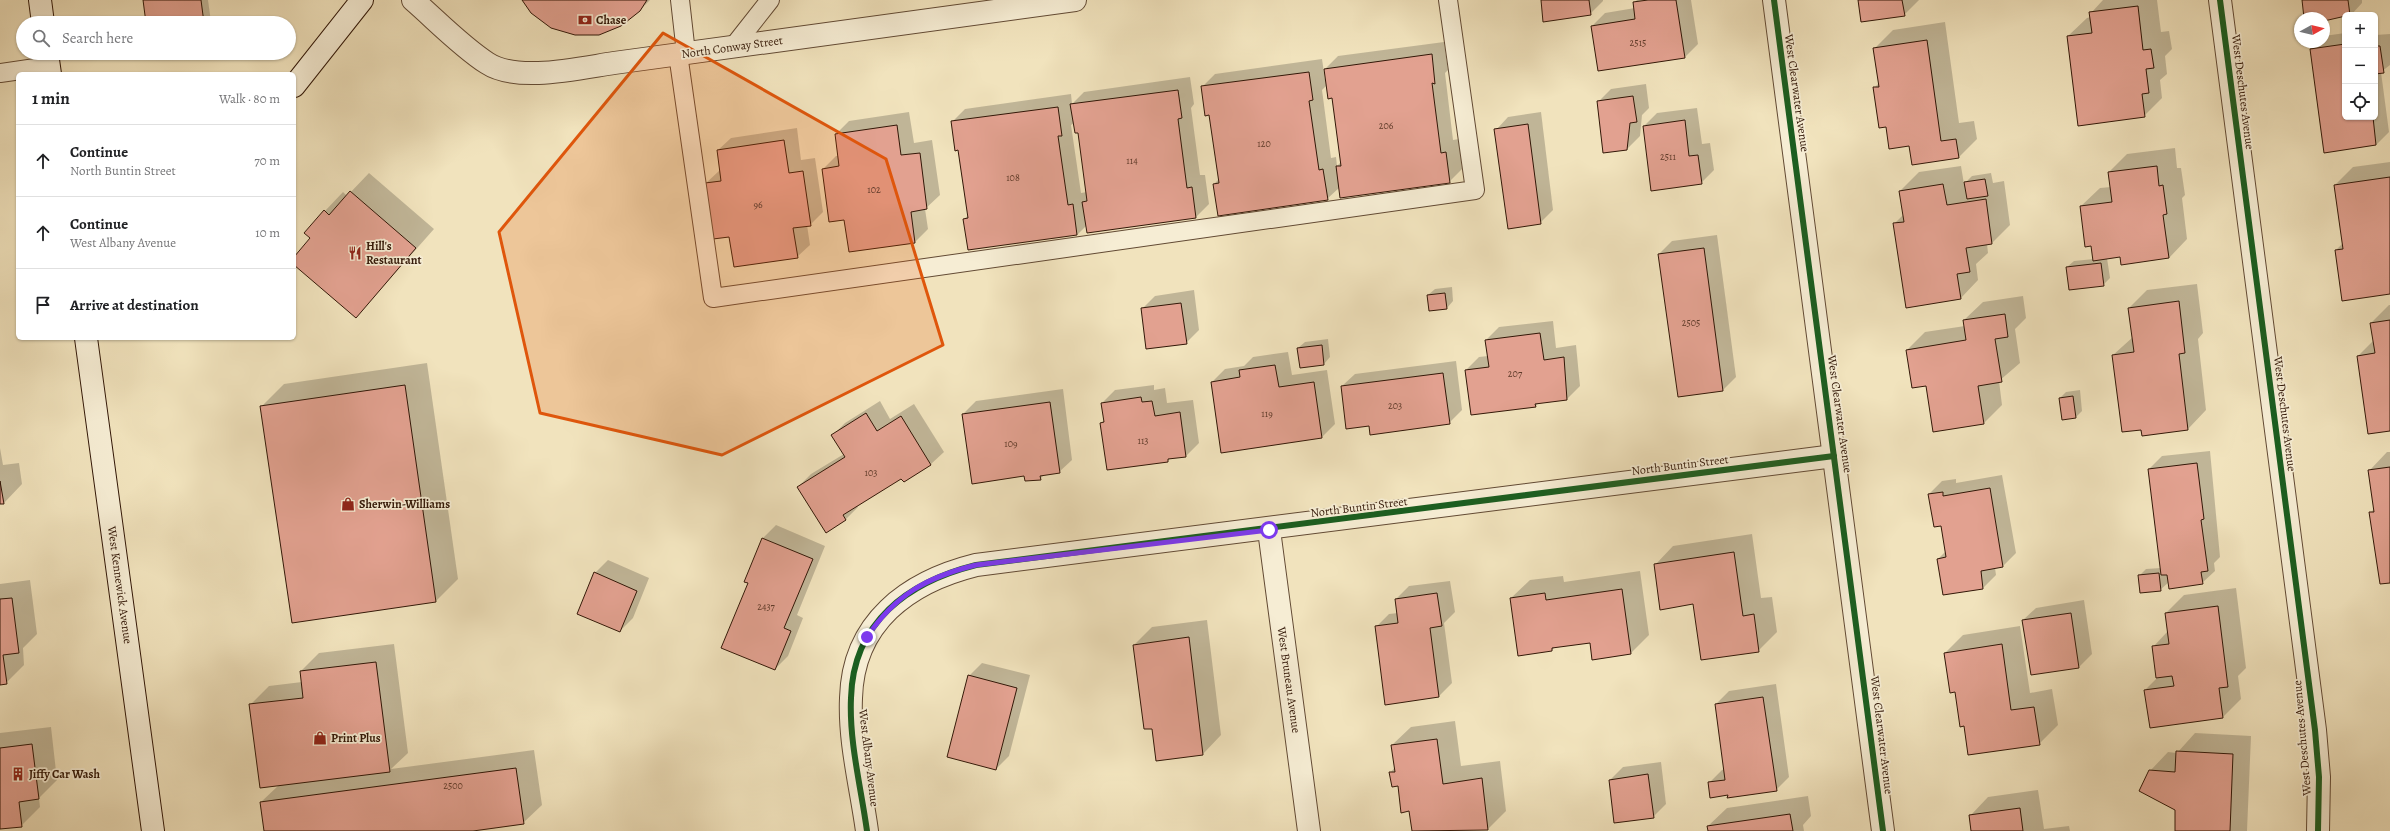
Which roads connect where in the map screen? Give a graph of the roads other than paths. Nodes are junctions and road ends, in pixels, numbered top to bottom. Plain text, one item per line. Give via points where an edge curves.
1 (40, 0) edge
2 (362, 0) edge
3 (412, 0) edge
4 (680, 0) edge
5 (770, 0) edge
6 (1075, 0) edge
7 (1448, 0) edge
8 (1774, 0) edge
9 (2220, 0) edge
10 (42, 16) edge
11 (733, 47) junction
12 (682, 54) junction
13 (48, 64) edge
14 (0, 73) edge
15 (296, 83) edge
16 (90, 342) edge
17 (1834, 456) junction
18 (1269, 530) junction
19 (894, 603) joint
20 (154, 831) edge
21 (868, 831) edge
22 (1310, 831) edge
23 (1884, 831) edge
24 (2318, 831) edge

1 - 10 street
2 - 15 street
3 - 12 street, North Conway Street via 488,64 518,73
4 - 12 lane
5 - 11 lane
6 - 11 street, North Conway Street
7 - 12 lane via 1475,190 713,298
8 - 17 street, West Clearwater Avenue
9 - 24 street, West Deschutes Avenue via 2315,730 2319,777
11 - 12 street, North Conway Street
13 - 14 lane
16 - 20 street, West Kennewick Avenue
17 - 18 street, North Buntin Street
17 - 23 street, West Clearwater Avenue
18 - 19 street, North Buntin Street via 976,565 937,576
18 - 22 street, West Bruneau Avenue
19 - 21 street, West Albany Avenue via 867,637 856,665 851,697 852,732

